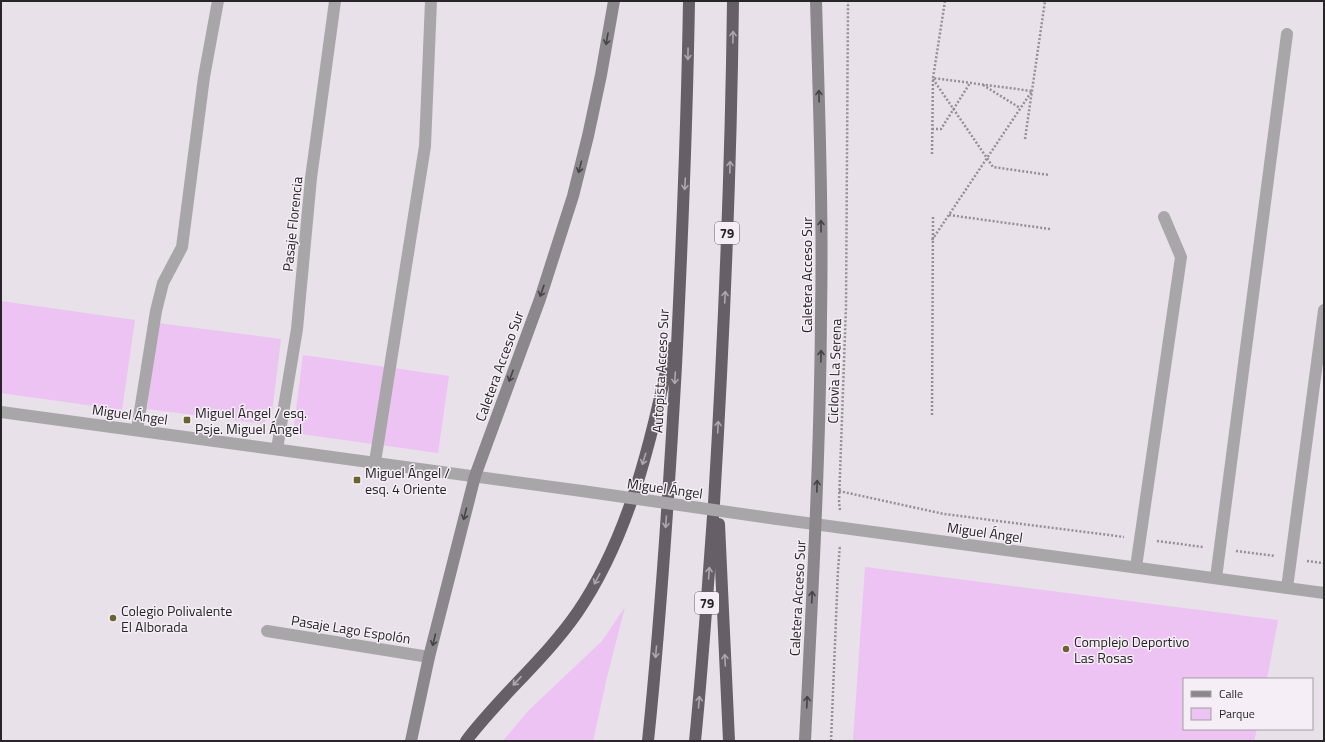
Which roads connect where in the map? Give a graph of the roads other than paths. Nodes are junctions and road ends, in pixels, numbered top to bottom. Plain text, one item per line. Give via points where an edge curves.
1 (218, 1) edge
2 (335, 1) edge
3 (431, 1) edge
4 (614, 1) edge
5 (689, 1) edge
6 (733, 1) edge
7 (816, 1) edge
8 (1287, 34) dead end
9 (1164, 217) dead end
10 (679, 298) junction
11 (1324, 310) edge
12 (1, 412) edge
13 (137, 430) junction
14 (277, 449) junction
15 (375, 462) junction
16 (716, 466) junction
17 (475, 476) junction
18 (815, 524) junction
19 (1136, 568) junction
20 (1216, 578) junction
21 (1287, 588) junction
22 (1324, 593) edge
23 (267, 631) dead end
24 (429, 657) junction
25 (411, 741) edge
26 (466, 741) edge
27 (648, 741) edge
28 (695, 741) edge
29 (729, 741) edge
30 (805, 741) edge

1 - 13 street via 204,77 182,246 163,283 156,310
2 - 14 street, Pasaje Florencia via 311,178 297,329
3 - 15 street via 425,146
4 -> 17 main road, Caletera Acceso Sur via 601,76 573,196 540,299
5 -> 10 highway, Autopista Acceso Sur
16 -> 6 highway, 79 via 725,295
18 -> 7 main road, Caletera Acceso Sur via 821,263
8 - 20 street
9 - 19 street via 1181,257
10 -> 26 highway via 671,347 648,446 629,508 608,559 577,613 559,637 482,720
10 -> 27 highway, Autopista Acceso Sur via 671,450
11 - 21 street
12 - 13 street, Miguel Ángel
13 - 14 street, Miguel Ángel
14 - 15 street, Miguel Ángel
15 - 17 street, Miguel Ángel
28 -> 16 highway, 79
29 -> 16 highway
17 - 18 street, Miguel Ángel, bridge
17 -> 24 main road, Caletera Acceso Sur
18 - 19 street, Miguel Ángel
30 -> 18 main road, Caletera Acceso Sur
19 - 20 street, Miguel Ángel
20 - 21 street, Miguel Ángel
21 - 22 street, Miguel Ángel
23 - 24 street, Pasaje Lago Espolón
24 - 25 main road, Caletera Acceso Sur

